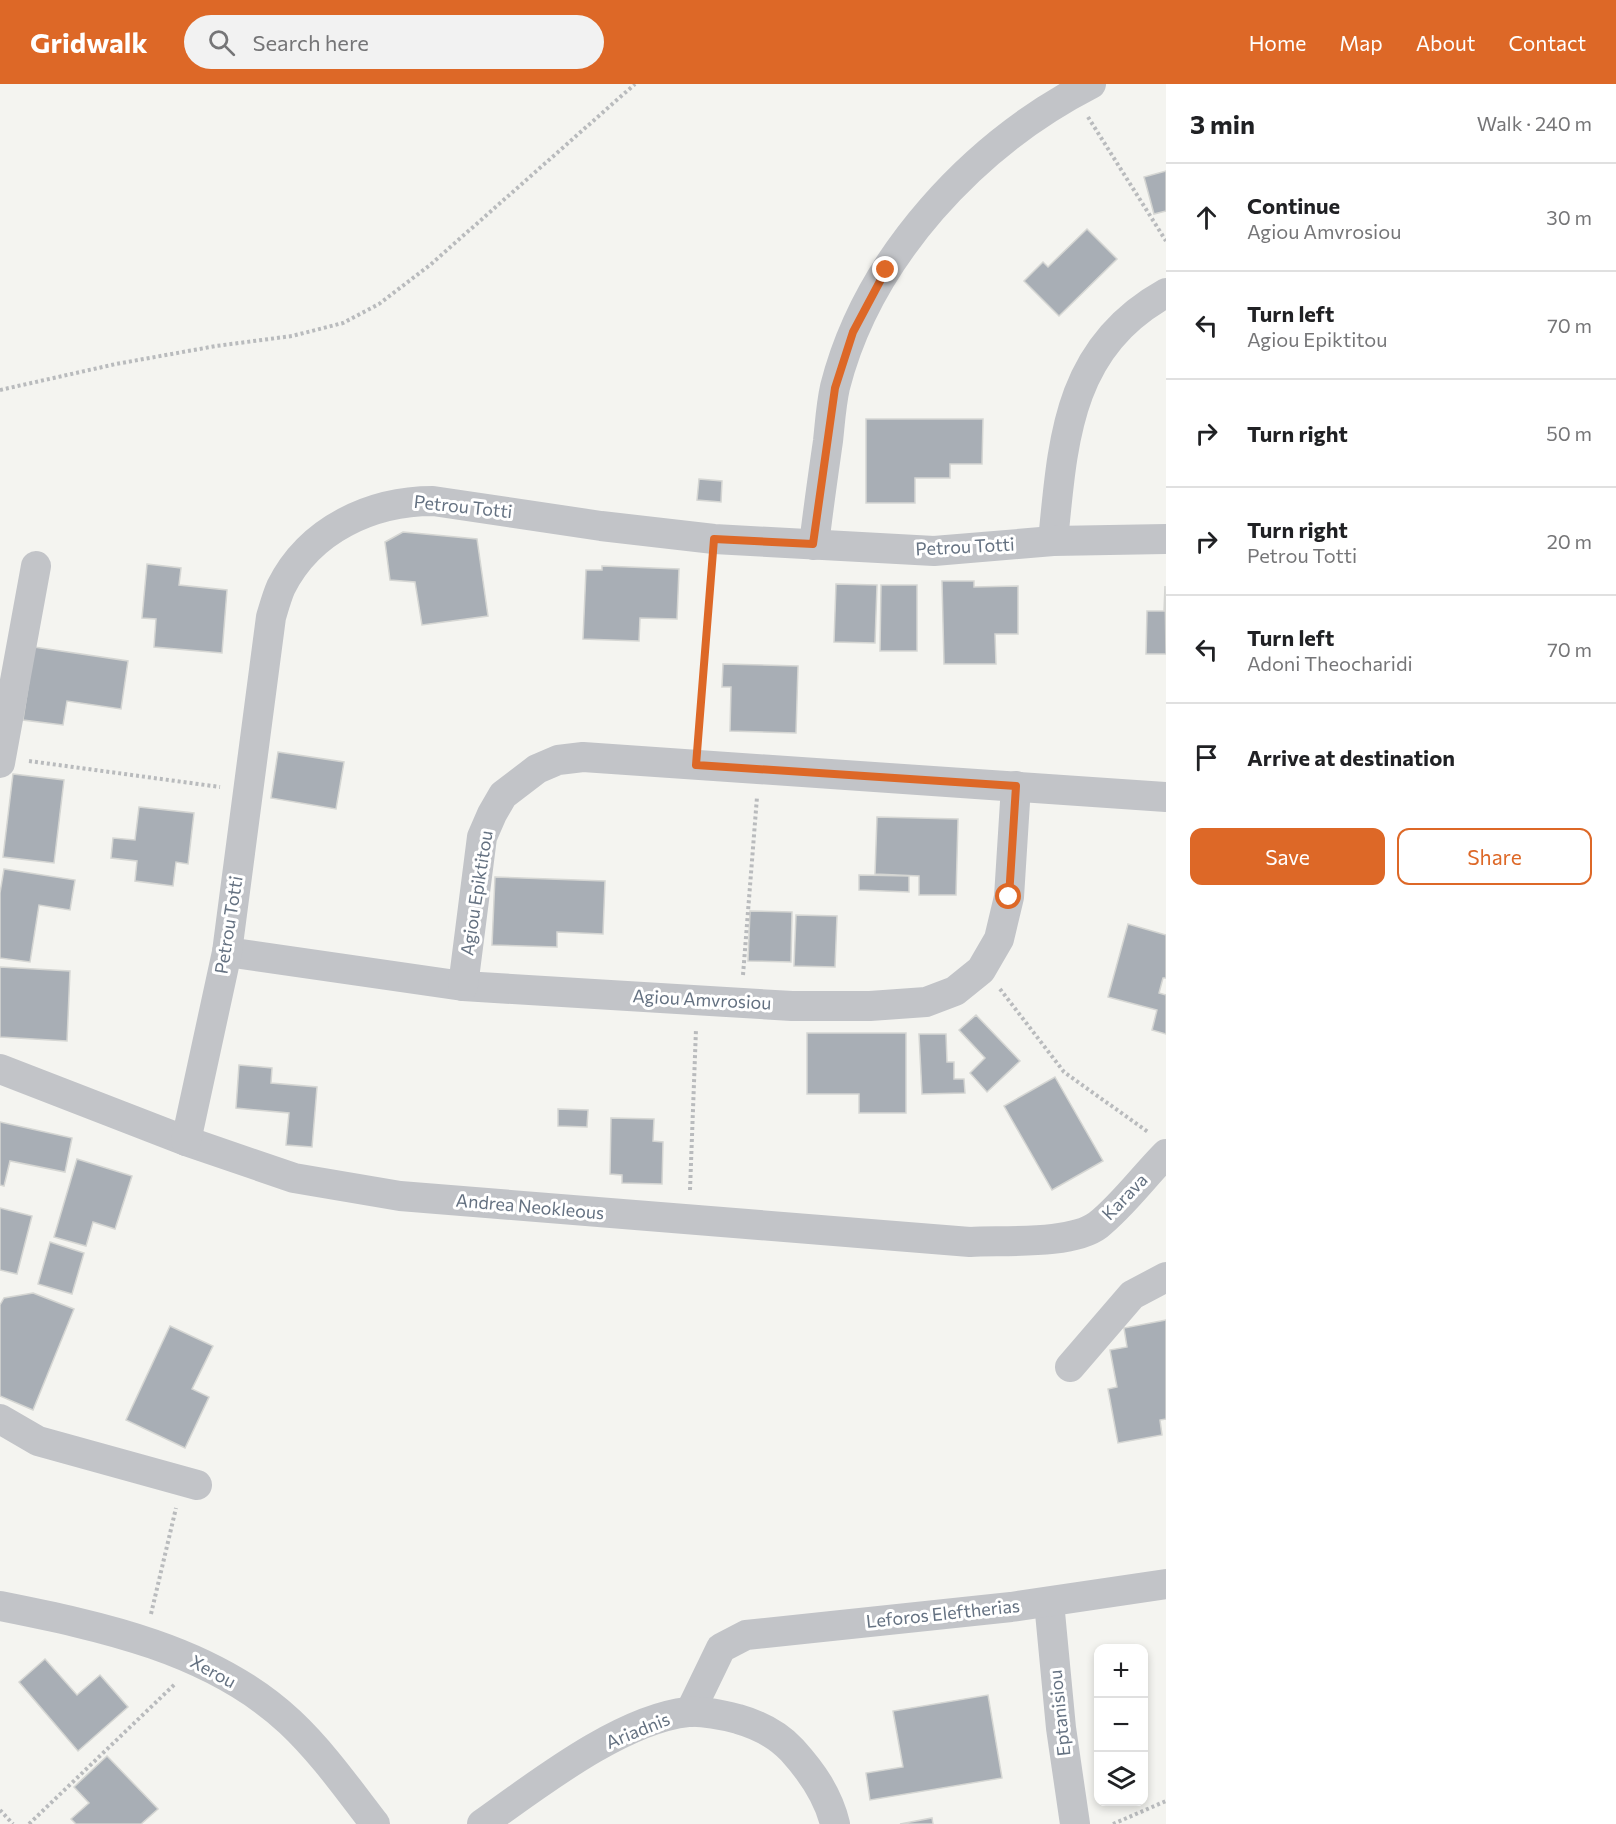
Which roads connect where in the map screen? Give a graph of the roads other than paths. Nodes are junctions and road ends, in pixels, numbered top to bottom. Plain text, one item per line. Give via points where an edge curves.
1 (1082, 88) edge
2 (1166, 293) edge
3 (1166, 539) edge
4 (1053, 541) junction
5 (813, 544) junction
6 (36, 566) dead end
7 (1, 760) edge
8 (1016, 786) junction
9 (1166, 797) edge
10 (227, 952) junction
11 (463, 986) junction
12 (0, 1070) edge
13 (186, 1141) junction
14 (1161, 1146) edge
15 (1079, 1234) joint
16 (1166, 1277) edge
17 (1070, 1367) dead end
18 (0, 1419) edge
19 (190, 1483) road end
20 (1166, 1584) edge
21 (1049, 1602) junction
22 (0, 1606) edge
23 (690, 1712) junction
24 (375, 1824) edge
25 (482, 1824) edge
26 (835, 1824) edge
27 (1074, 1824) edge

1 - 5 street via 1052,104 986,155 937,206 886,270 853,332 835,388
2 - 4 street via 1142,307 1118,329 1097,354 1079,389 1062,446
3 - 4 street, Petrou Totti
4 - 5 street, Petrou Totti via 934,551
5 - 10 street, Petrou Totti via 714,539 433,501 378,507 331,530 312,547 281,587 271,617
6 - 7 street
8 - 9 street, Agiou Epiktitou
8 - 11 street, Agiou Amvrosiou via 1009,897 999,939 983,967 955,991 926,1002 870,1006 740,1002
8 - 11 street, Agiou Epiktitou via 583,757 558,760 519,780 504,795 482,837
10 - 11 street, Agiou Amvrosiou
10 - 13 street, Petrou Totti
12 - 13 street, Andrea Neokleous
13 - 15 street, Andrea Neokleous via 294,1178 400,1196 970,1242
14 - 15 street, Karava via 1097,1226
16 - 17 street via 1132,1295
18 - 19 street via 38,1441
20 - 21 street, Leforos Eleftherias
21 - 23 street, Leforos Eleftherias via 746,1635 721,1648
21 - 27 street, Eptanisiou
22 - 24 street, Xerou via 144,1641 198,1662 246,1689 290,1721
23 - 25 street, Ariadnis via 661,1717 608,1742 541,1782
23 - 26 street, Ariadnis via 758,1725 782,1740 822,1788

